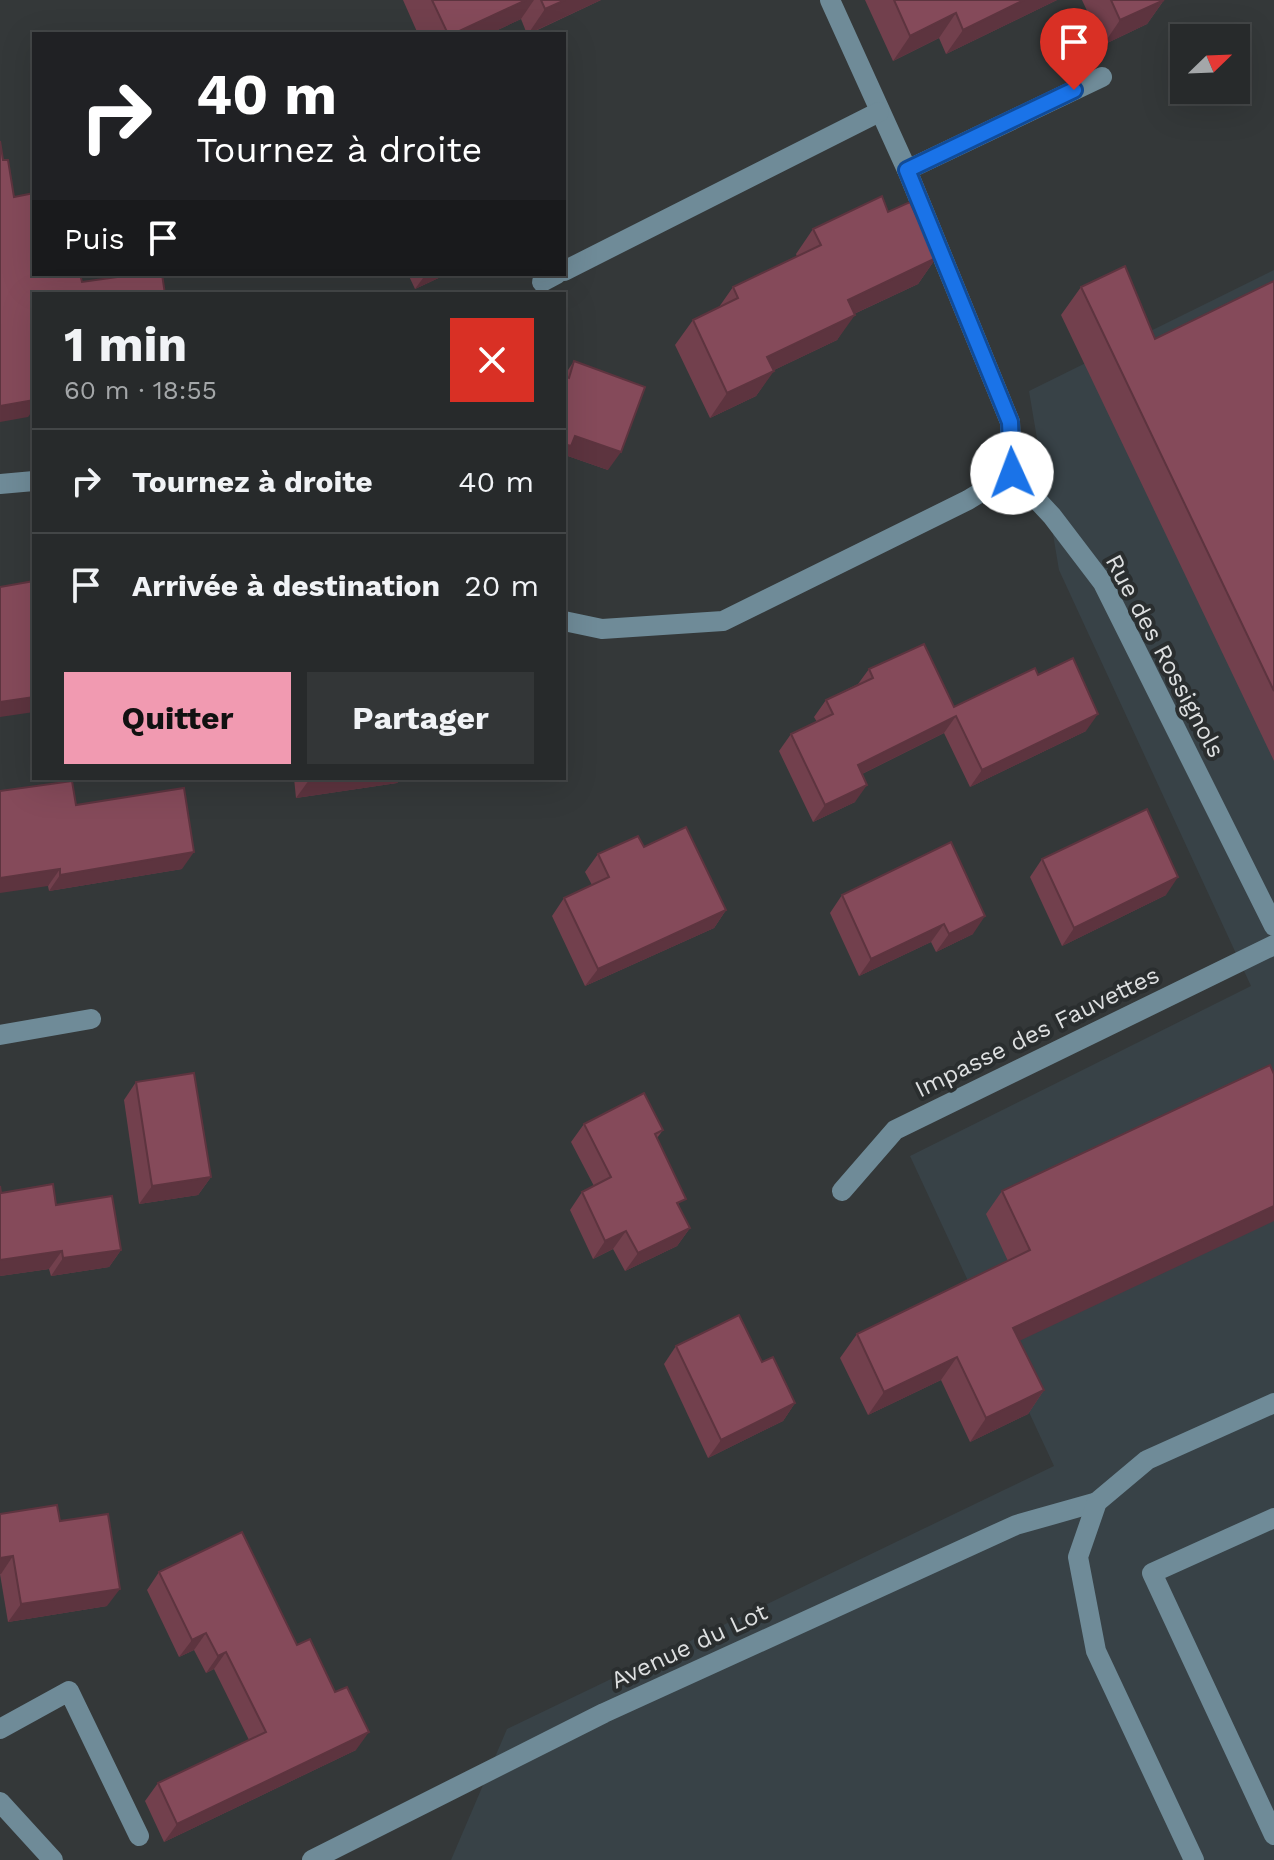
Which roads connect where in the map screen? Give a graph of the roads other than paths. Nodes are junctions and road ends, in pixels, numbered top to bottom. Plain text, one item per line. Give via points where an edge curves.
1 (830, 0) edge
2 (1102, 77) dead end
3 (879, 112) junction
4 (907, 170) junction
5 (566, 270) edge
6 (1012, 473) junction
7 (32, 481) edge
8 (0, 484) edge
9 (566, 621) edge
10 (1274, 926) edge
11 (1274, 945) edge
12 (91, 1019) dead end
13 (0, 1035) edge
14 (842, 1191) dead end
15 (1274, 1403) edge
16 (1097, 1502) junction
17 (1274, 1518) edge
18 (0, 1729) edge
19 (0, 1802) edge
20 (1274, 1835) edge
21 (139, 1836) dead end
22 (53, 1860) edge
23 (312, 1860) edge
24 (1194, 1860) edge

1 - 3 street
2 - 4 street
3 - 4 street
3 - 5 street
4 - 6 street via 1010,422
6 - 9 street via 723,621 602,629
6 - 10 street, Rue des Rossignols via 1103,583
7 - 8 street
11 - 14 street, Impasse des Fauvettes via 895,1130
12 - 13 street
15 - 16 street via 1147,1460
16 - 23 street, Avenue du Lot via 1016,1525 604,1713
16 - 24 street via 1078,1557 1096,1651
17 - 20 street via 1152,1573
18 - 21 street via 69,1691
19 - 22 street

